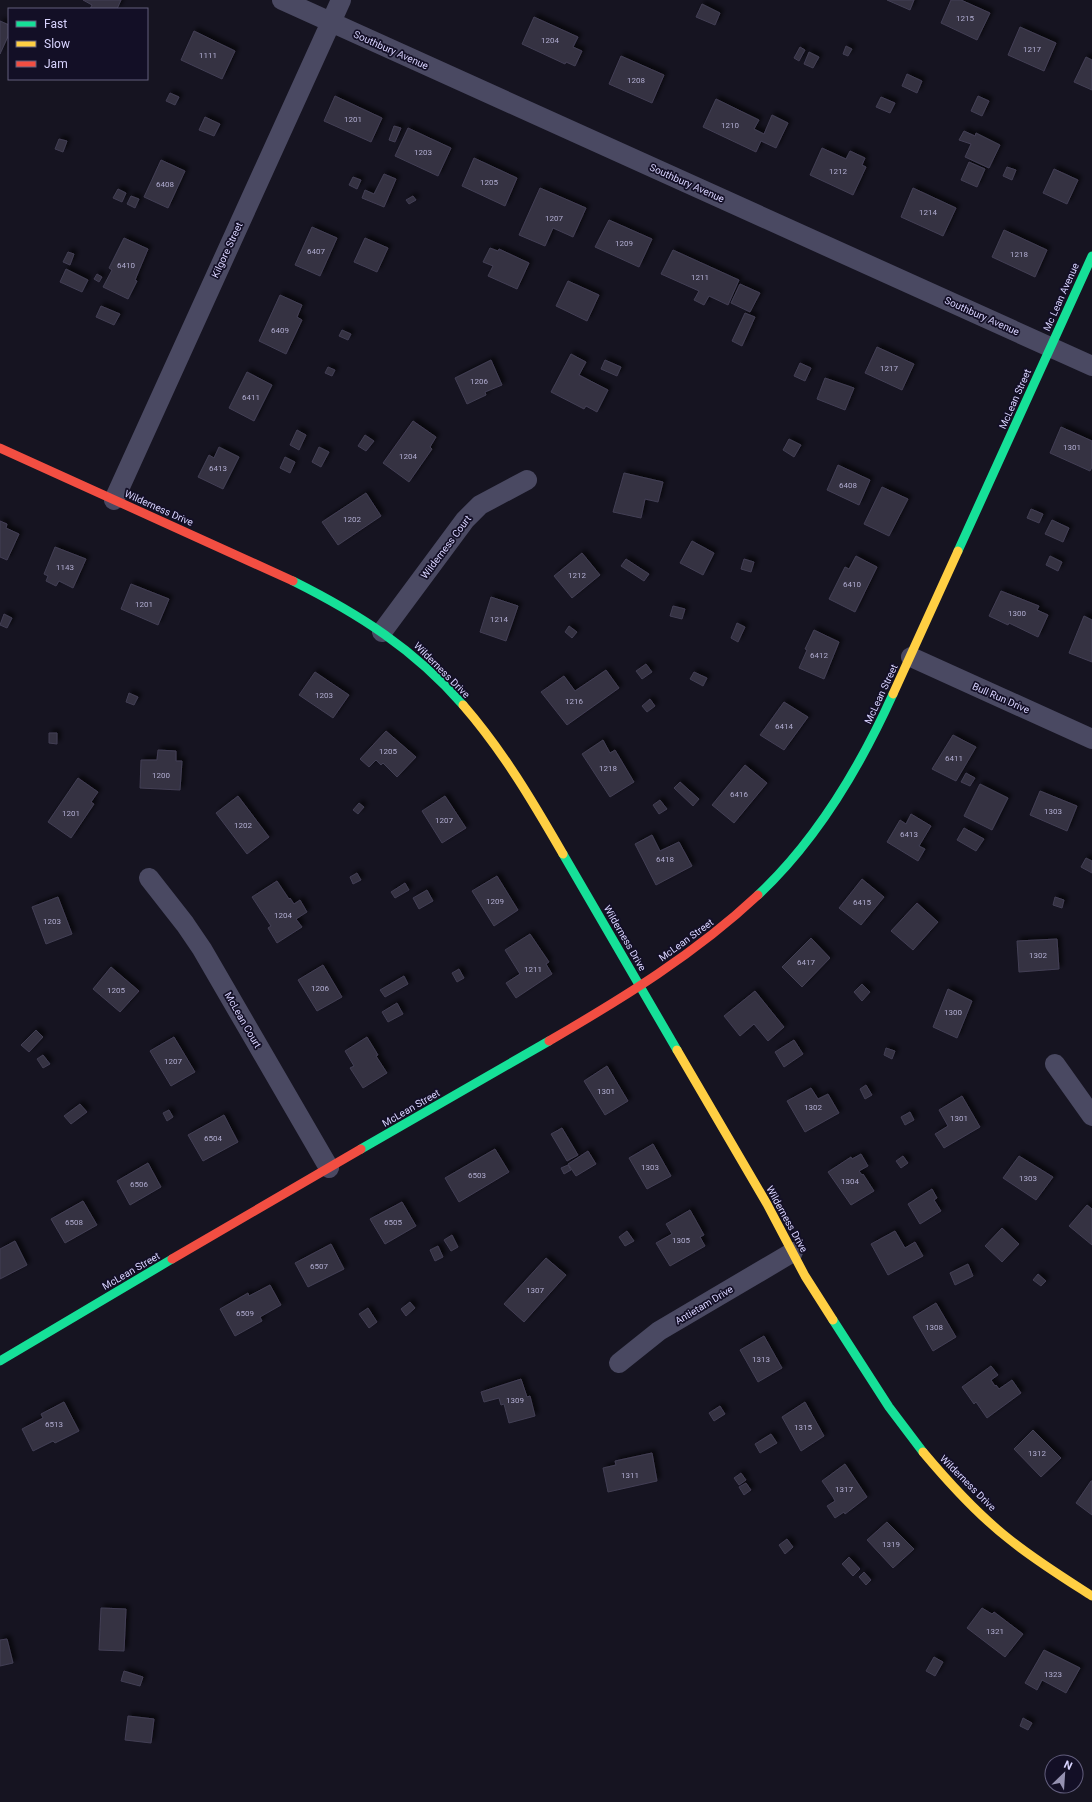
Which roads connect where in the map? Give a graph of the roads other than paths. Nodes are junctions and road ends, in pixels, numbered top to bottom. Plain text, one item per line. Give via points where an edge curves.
1 (282, 0) edge
2 (340, 0) edge
3 (330, 22) junction
4 (1092, 256) edge
5 (1051, 347) junction
6 (1092, 366) edge
7 (0, 448) edge
8 (527, 480) dead end
9 (114, 500) junction
10 (382, 632) junction
11 (911, 657) junction
12 (1092, 739) edge
13 (149, 878) dead end
14 (640, 985) junction
15 (1055, 1064) dead end
16 (1092, 1116) edge
17 (329, 1168) junction
18 (793, 1252) junction
19 (0, 1361) edge
20 (619, 1364) dead end
21 (1092, 1596) edge

1 - 3 street, Southbury Avenue
2 - 3 street, Kilgore Street
3 - 5 street, Southbury Avenue
3 - 9 street, Kilgore Street
4 - 5 street, Mc Lean Avenue
5 - 6 street, Southbury Avenue
5 - 11 street, McLean Street
7 - 9 street, Wilderness Drive
8 - 10 street, Wilderness Court via 480,505 465,520
9 - 10 street, Wilderness Drive via 295,582 355,613
10 - 14 street, Wilderness Drive via 406,649 441,682 502,753
11 - 12 street, Bull Run Drive
11 - 14 street, McLean Street via 855,770 827,814 796,854 766,888 702,944 679,962
13 - 17 street, McLean Court via 202,949
14 - 17 street, McLean Street
14 - 18 street, Wilderness Drive
15 - 16 street
17 - 19 street, McLean Street
18 - 20 street, Antietam Drive via 659,1331
18 - 21 street, Wilderness Drive via 805,1276 889,1407 923,1453 961,1495 1008,1538 1050,1570

